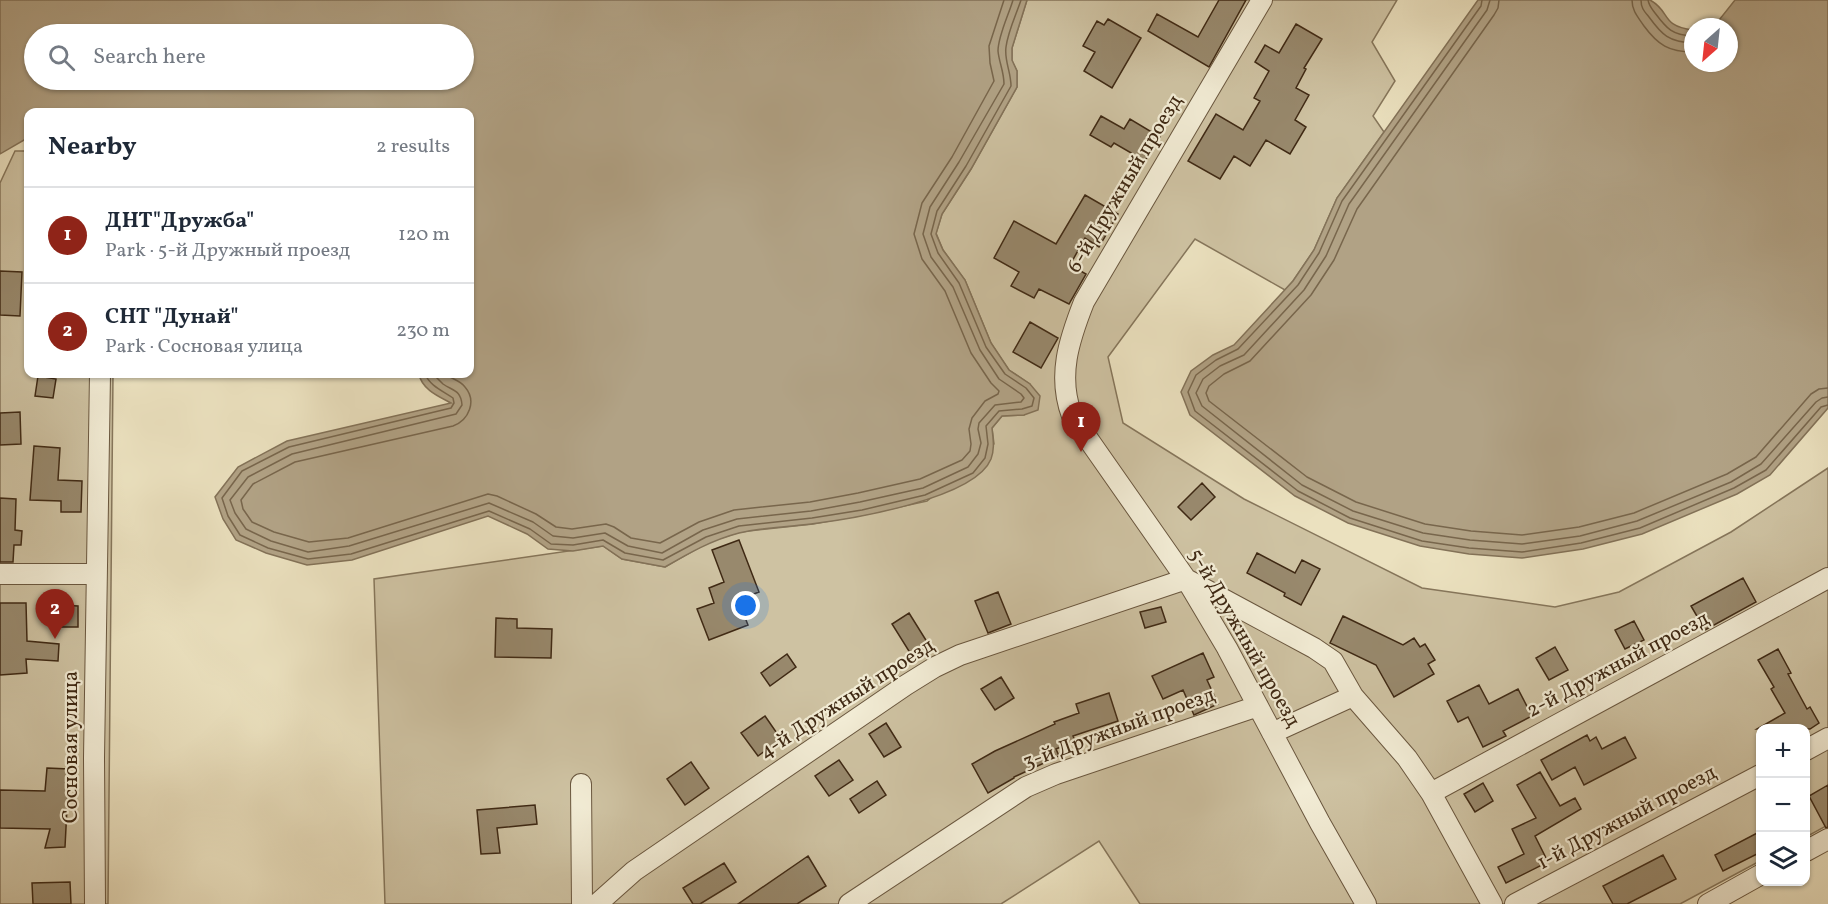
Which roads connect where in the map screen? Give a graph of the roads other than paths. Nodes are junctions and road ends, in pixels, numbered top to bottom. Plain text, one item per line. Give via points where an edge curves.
1 (1262, 0) edge
2 (100, 378) edge
3 (1068, 403) joint
4 (0, 574) edge
5 (96, 574) junction
6 (1828, 578) edge
7 (1186, 579) junction
8 (1353, 696) junction
9 (1258, 706) junction
10 (1272, 734) junction
11 (1828, 738) edge
12 (1810, 748) edge
13 (1756, 778) edge
14 (581, 784) dead end
15 (1431, 794) junction
16 (1828, 839) edge
17 (1810, 849) edge
18 (1756, 878) edge
19 (95, 904) edge
20 (582, 904) edge
21 (597, 904) edge
22 (849, 904) edge
23 (1366, 904) edge
24 (1492, 904) edge
25 (1515, 904) edge
26 (1708, 904) edge

1 - 3 street, 6-й Дружный проезд via 1084,302 1065,365
2 - 5 street, Сосновая улица
3 - 7 street, 5-й Дружный проезд via 1083,433
4 - 5 street
5 - 19 street, Сосновая улица
6 - 15 street, 2-й Дружный проезд
7 - 8 street via 1323,653 1333,661
7 - 9 street, 5-й Дружный проезд
7 - 21 street, 4-й Дружный проезд via 960,655 935,667 644,864
8 - 10 street
8 - 15 street via 1407,758
9 - 10 street, 5-й Дружный проезд
9 - 22 street, 3-й Дружный проезд via 1026,787
10 - 23 street, 5-й Дружный проезд
11 - 12 street
13 - 25 street, 1-й Дружный проезд
14 - 20 street
15 - 24 street
16 - 17 street
18 - 26 street

